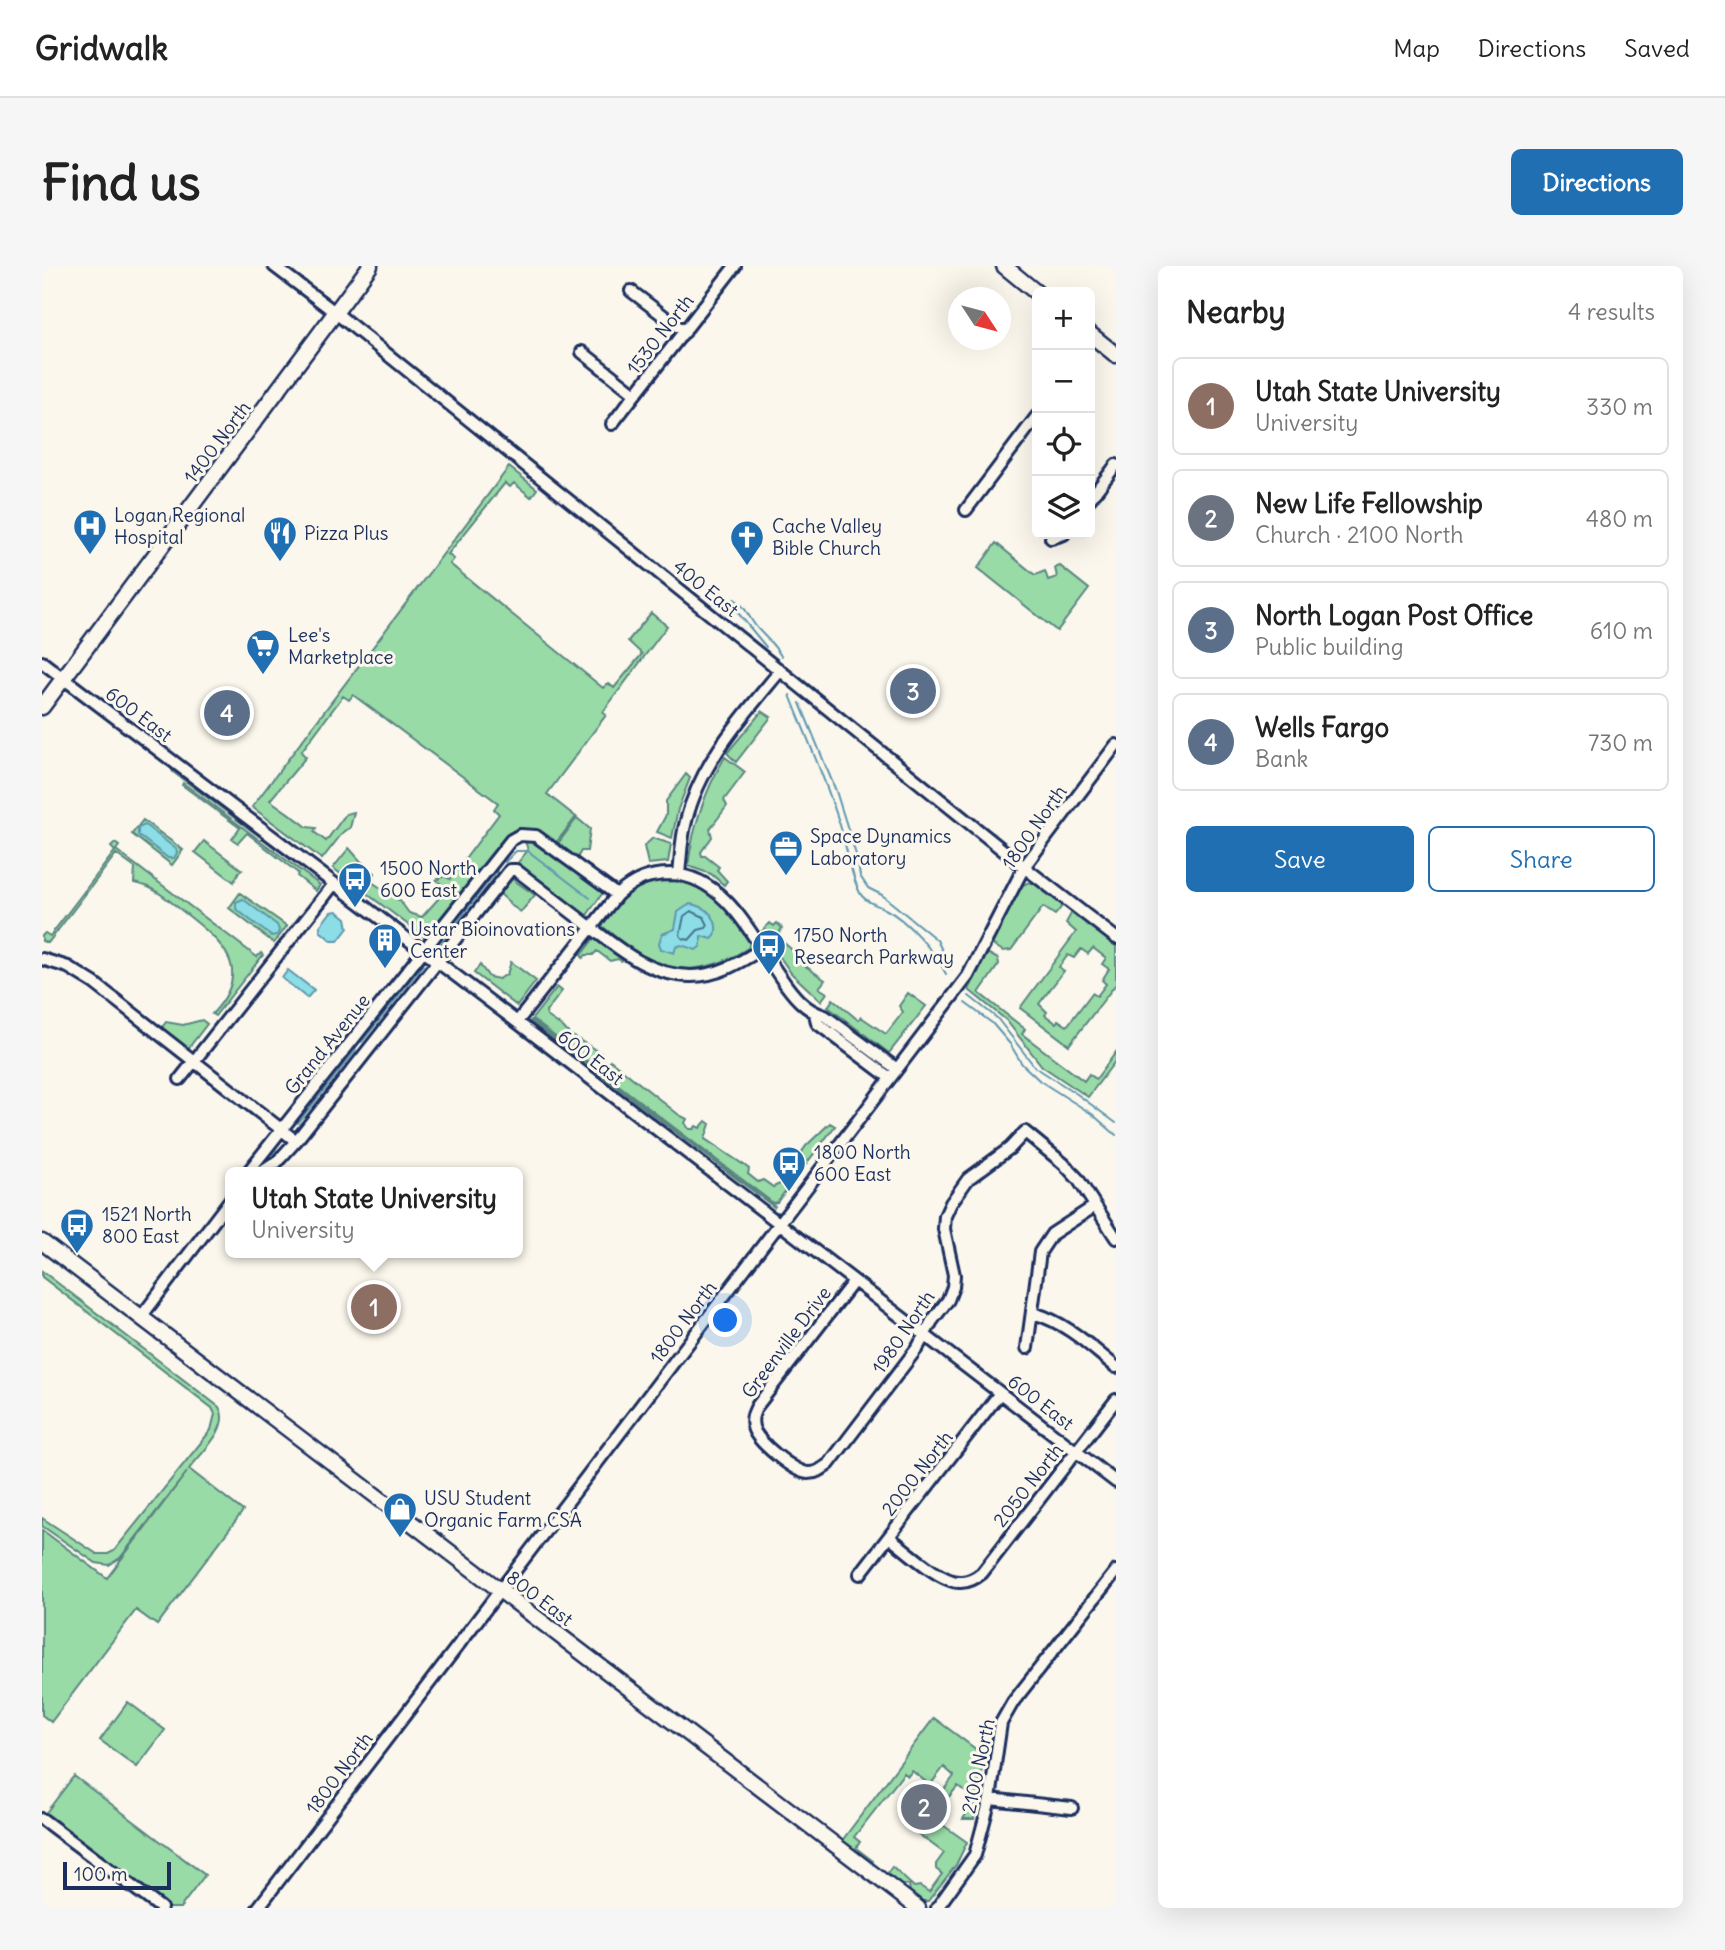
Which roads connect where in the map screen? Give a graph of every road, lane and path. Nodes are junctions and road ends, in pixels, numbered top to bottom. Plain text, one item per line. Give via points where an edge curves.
1 (274, 266) edge
2 (370, 266) edge
3 (736, 266) edge
4 (1004, 266) edge
5 (1032, 289) edge
6 (631, 291) dead end
7 (336, 313) junction
8 (685, 332) junction
9 (1095, 342) edge
10 (582, 352) dead end
11 (1116, 355) edge
12 (635, 394) junction
13 (1032, 423) edge
14 (612, 424) dead end
15 (1116, 465) edge
16 (1095, 492) edge
17 (966, 510) dead end
18 (42, 662) edge
19 (780, 671) junction
20 (64, 678) junction
21 (42, 707) edge
22 (1116, 745) edge
23 (1024, 867) junction
24 (679, 874) junction
25 (334, 884) junction
26 (617, 895) junction
27 (591, 927) junction
28 (1116, 938) edge
29 (760, 950) junction
30 (423, 951) junction
31 (42, 959) edge
32 (437, 962) junction
33 (517, 1022) junction
34 (193, 1062) junction
35 (894, 1074) junction
36 (180, 1079) dead end
37 (281, 1129) junction
38 (296, 1140) junction
39 (252, 1167) edge
40 (270, 1167) edge
41 (1095, 1206) junction
42 (225, 1207) edge
43 (779, 1224) junction
44 (1116, 1238) edge
45 (42, 1242) edge
46 (853, 1281) junction
47 (1032, 1314) junction
48 (141, 1317) junction
49 (925, 1335) junction
50 (1027, 1348) dead end
51 (1116, 1367) edge
52 (1000, 1393) junction
53 (1116, 1400) edge
54 (1076, 1451) junction
55 (811, 1474) joint
56 (1116, 1482) edge
57 (889, 1537) junction
58 (1116, 1571) edge
59 (860, 1574) dead end
60 (500, 1592) junction
61 (990, 1800) junction
62 (1072, 1808) dead end
63 (42, 1819) edge
64 (161, 1908) edge
65 (258, 1908) edge
66 (918, 1908) edge
67 (937, 1908) edge

1 - 7 street, 400 East
2 - 7 main road, 1400 North
3 - 8 street, 1530 North
4 - 5 main road
6 - 8 street
7 - 19 street, 400 East
7 - 20 main road, 1400 North
8 - 12 street, 1530 North
9 - 11 main road
10 - 12 street
12 - 14 street, 1530 North
13 - 17 street
15 - 16 street
18 - 20 street, 600 East
19 - 23 street, 400 East
19 - 24 street via 719,749 701,780 686,819
20 - 21 main road, 1400 North
20 - 25 street, 600 East
22 - 23 street, 1800 North
23 - 28 street, 400 East
23 - 35 street, 1800 North via 968,976
24 - 26 street via 647,876
24 - 29 street via 700,881 728,902
25 - 30 street, 600 East
25 - 34 street
26 - 27 street
26 - 30 street, Grand Avenue via 540,839 520,835 511,840
27 - 29 street via 636,960 668,974 717,972
27 - 32 street, Grand Avenue via 513,869
27 - 33 street
29 - 35 street via 789,990
30 - 32 street, 600 East
30 - 37 street, Grand Avenue
31 - 34 street via 80,973
32 - 33 street, 600 East
32 - 38 street, Grand Avenue
33 - 43 street, 600 East
34 - 36 street
34 - 37 street
35 - 43 street, 1800 North
37 - 38 street
37 - 39 street, Grand Avenue
38 - 40 street, Grand Avenue
41 - 44 street
41 - 47 street via 1045,1241
41 - 49 street, 1980 North via 1071,1171 1024,1132 968,1179 951,1203 944,1229 953,1287
42 - 48 street
43 - 46 street, 600 East
43 - 60 street, 1800 North
45 - 48 main road, 800 East
46 - 49 street, 600 East
46 - 55 street, Greenville Drive via 752,1416 762,1443
47 - 50 street
47 - 51 street via 1069,1328
48 - 60 main road, 800 East
49 - 52 street, 600 East
49 - 55 street, 1980 North via 828,1464
52 - 54 street, 600 East
52 - 57 street, 2000 North
53 - 54 street, 2050 North
54 - 56 street, 600 East
54 - 57 street, 2050 North via 973,1580 961,1583 943,1577
57 - 59 street, 2000 North
58 - 61 street, 2100 North via 1013,1702 1002,1723
60 - 65 street, 1800 North
60 - 66 main road, 800 East
61 - 62 street
61 - 67 street, 2100 North via 975,1854
63 - 64 street

